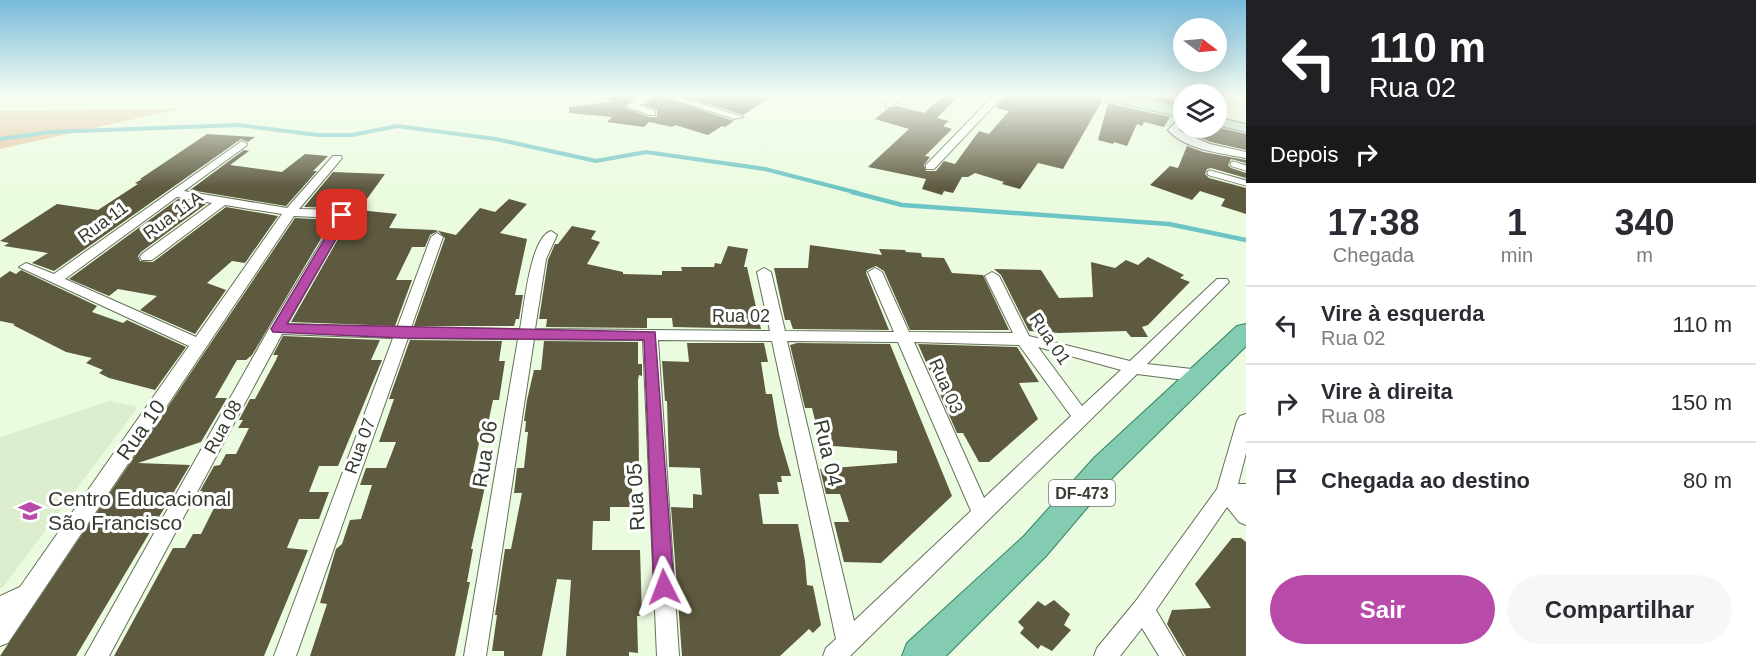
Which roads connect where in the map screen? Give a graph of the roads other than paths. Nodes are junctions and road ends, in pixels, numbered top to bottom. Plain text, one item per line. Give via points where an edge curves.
1 (969, 127) edge
2 (1187, 138) edge
3 (242, 144) dead end
4 (1246, 155) edge
5 (337, 158) dead end
6 (1233, 164) dead end
7 (930, 167) dead end
8 (1246, 168) edge
9 (1210, 173) dead end
10 (1246, 183) edge
11 (173, 193) junction
12 (221, 202) junction
13 (290, 212) junction
14 (551, 235) dead end
15 (437, 237) dead end
16 (147, 257) dead end
17 (26, 267) dead end
18 (764, 272) dead end
19 (875, 272) dead end
20 (992, 276) dead end
21 (55, 280) junction
22 (1222, 282) dead end
23 (277, 329) junction
24 (1246, 332) edge
25 (401, 333) junction
26 (527, 335) junction
27 (650, 335) junction
28 (779, 336) junction
29 (902, 337) junction
30 (1024, 340) junction
31 (200, 345) junction
32 (1134, 368) junction
33 (1201, 376) junction
34 (1082, 418) junction
35 (1246, 421) edge
36 (1236, 492) edge
37 (982, 515) junction
38 (1246, 516) edge
39 (26, 595) junction
40 (0, 607) edge
41 (1143, 610) junction
42 (0, 635) edge
43 (841, 649) edge
44 (96, 656) edge
45 (285, 656) edge
46 (475, 656) edge
47 (668, 656) edge
48 (920, 656) edge
49 (1105, 656) edge
50 (1172, 656) edge

1 - 7 street
2 - 4 street
3 - 11 street, Rua 11
5 - 13 street, Rua 10
6 - 8 lane
9 - 10 lane
11 - 12 street
11 - 21 street, Rua 11
12 - 13 street
12 - 16 street, Rua 11A
13 - 23 street, Rua 08 via 339,214 342,220
13 - 31 street, Rua 10
14 - 26 street, Rua 06 via 539,259
15 - 25 street, Rua 07
17 - 21 street
18 - 28 street, Rua 04
19 - 29 street, Rua 03
20 - 30 street, Rua 01
21 - 31 street
22 - 32 street
23 - 25 street, Rua 02
23 - 44 street, Rua 08
24 - 33 main road, DF-473
25 - 26 street, Rua 02
25 - 45 street, Rua 07
26 - 27 street, Rua 02
26 - 46 street, Rua 06
27 - 28 street, Rua 02
27 - 47 street, Rua 05
28 - 29 street, Rua 02
28 - 43 street, Rua 04
29 - 30 street, Rua 02
29 - 37 street, Rua 03
30 - 32 street, Rua 02
30 - 34 street, Rua 01
31 - 39 street, Rua 10
32 - 33 street, Rua 02
32 - 34 street
33 - 48 main road, DF-473 via 1104,467 1035,546
34 - 37 street
35 - 36 street
36 - 38 street
36 - 41 street
37 - 43 street
39 - 40 street
39 - 42 street, Rua 10
41 - 49 street
41 - 50 street

